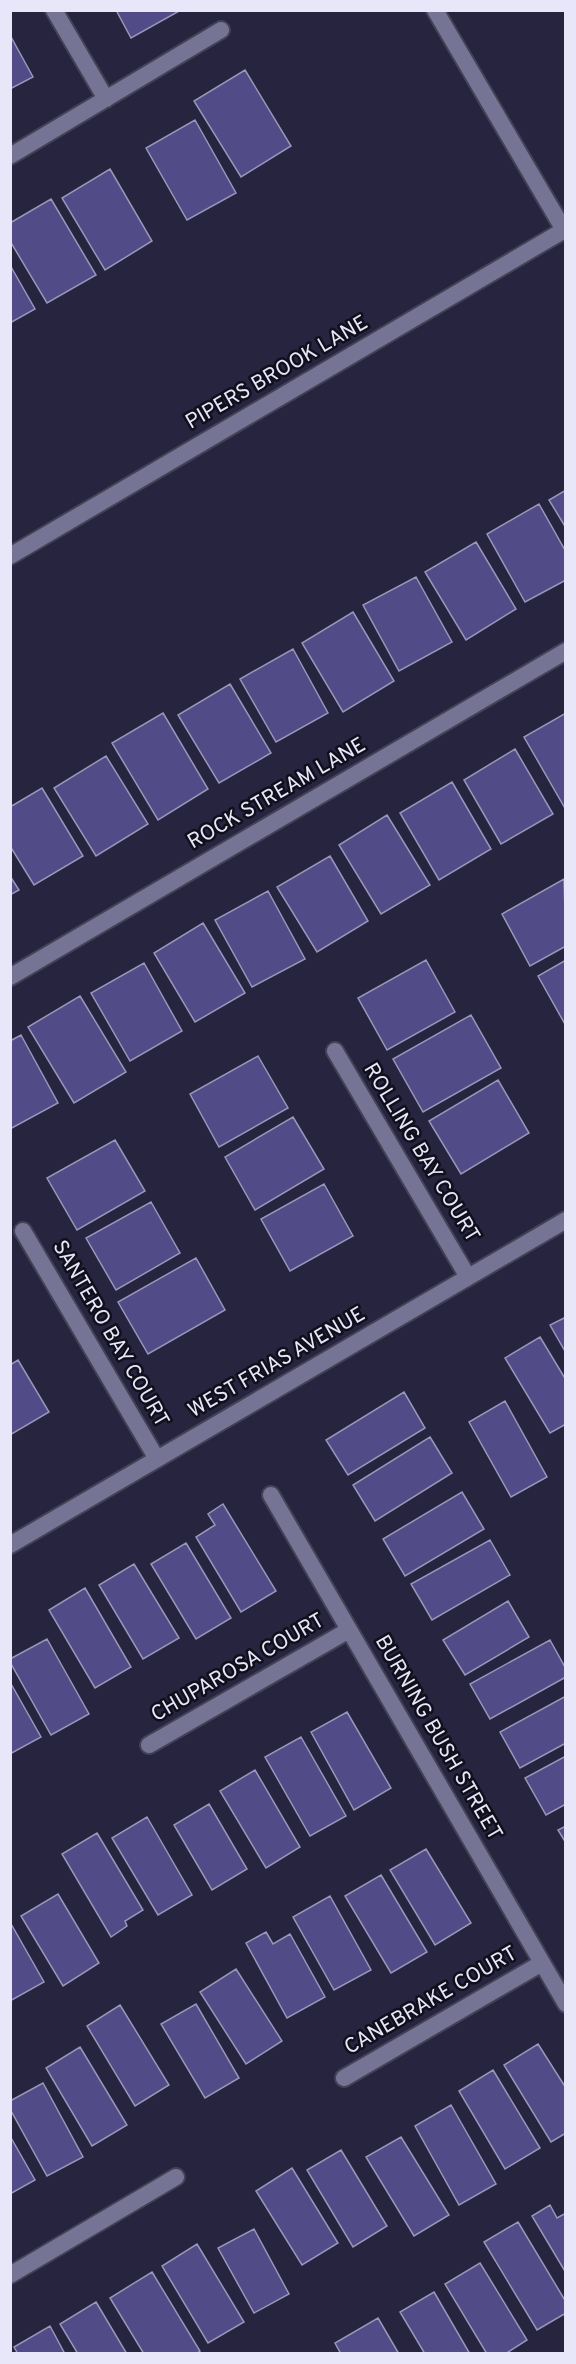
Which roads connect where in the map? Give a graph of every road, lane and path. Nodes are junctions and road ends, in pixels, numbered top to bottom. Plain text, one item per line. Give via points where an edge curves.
1 (54, 10) edge
2 (435, 10) edge
3 (221, 30) dead end
4 (106, 99) junction
5 (10, 156) edge
6 (565, 230) edge
7 (10, 556) edge
8 (566, 651) edge
9 (10, 977) edge
10 (335, 1051) dead end
11 (566, 1220) edge
12 (23, 1231) dead end
13 (468, 1277) junction
14 (158, 1459) junction
15 (270, 1495) dead end
16 (10, 1545) edge
17 (349, 1629) junction
18 (149, 1745) dead end
19 (542, 1963) junction
20 (566, 2004) edge
21 (344, 2078) dead end
22 (176, 2177) dead end
23 (10, 2275) edge

1 - 4 street
2 - 6 street
3 - 4 street
4 - 5 street
6 - 7 street, PIPERS BROOK LANE
8 - 9 street, ROCK STREAM LANE
10 - 13 street, ROLLING BAY COURT
11 - 13 street, WEST FRIAS AVENUE
12 - 14 street, SANTERO BAY COURT
13 - 14 street, WEST FRIAS AVENUE
14 - 16 street, WEST FRIAS AVENUE
15 - 17 street, BURNING BUSH STREET
17 - 18 street, CHUPAROSA COURT
17 - 19 street, BURNING BUSH STREET
19 - 20 street, BURNING BUSH STREET
19 - 21 street, CANEBRAKE COURT
22 - 23 street

